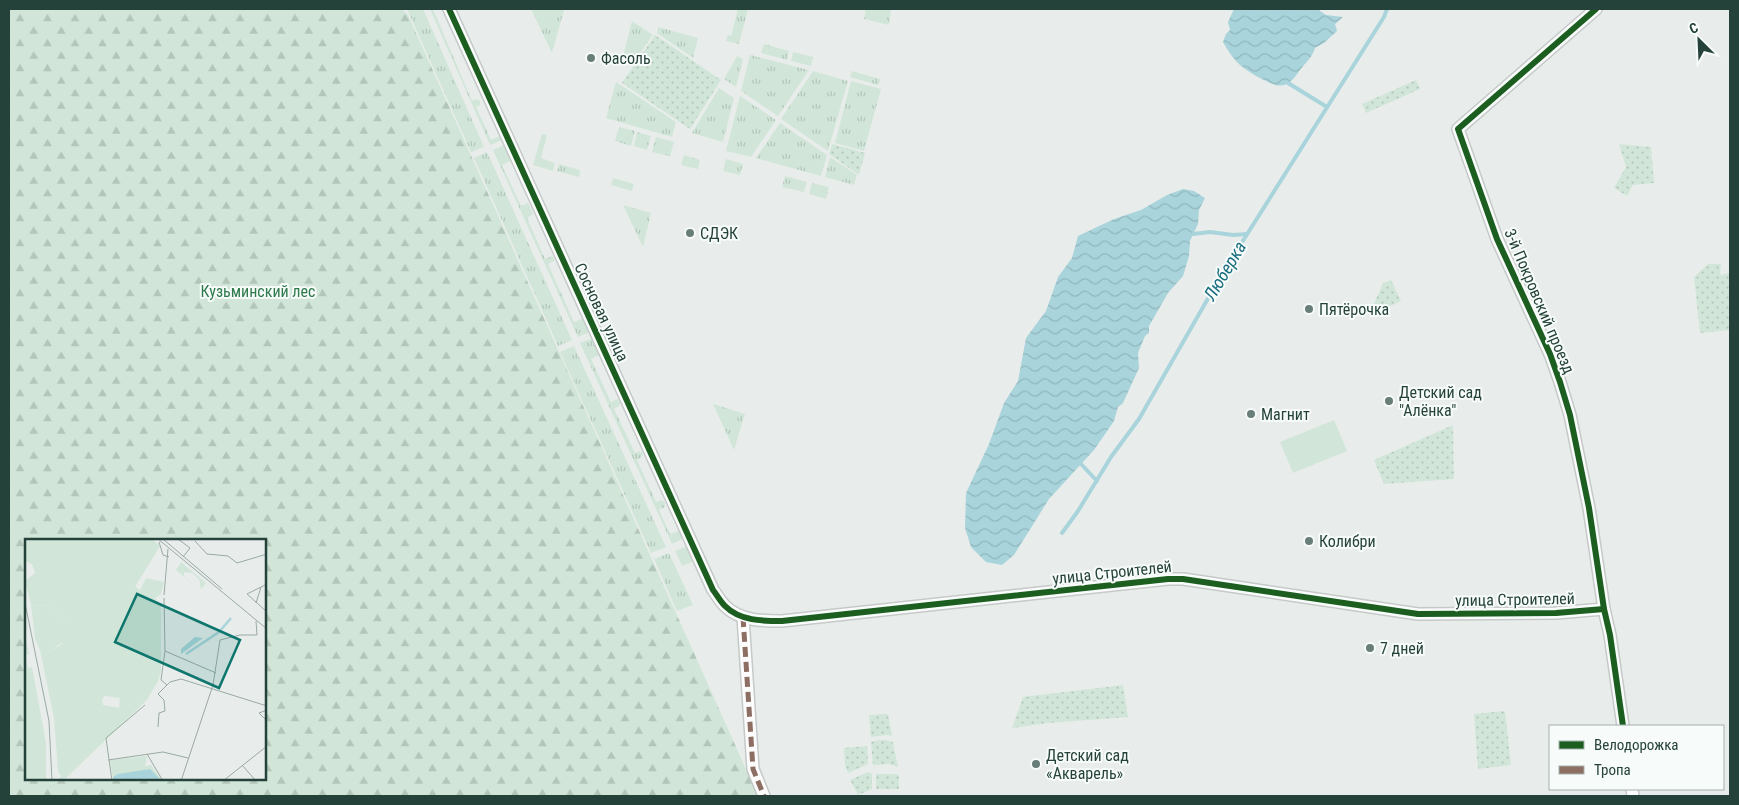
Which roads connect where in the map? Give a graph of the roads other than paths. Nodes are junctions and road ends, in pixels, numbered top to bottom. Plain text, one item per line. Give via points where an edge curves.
1 (449, 9) edge
2 (1596, 9) edge
3 (1604, 610) junction
4 (742, 617) junction
5 (1623, 725) edge
6 (764, 796) edge

1 - 4 street, Сосновая улица via 713,590 725,607
2 - 3 street, 3-й Покровский проезд via 1458,129 1497,239 1560,382 1578,448
3 - 4 street, улица Строителей via 1418,614 1175,579 782,621
3 - 5 street, 3-й Покровский проезд
4 - 6 street via 753,769

